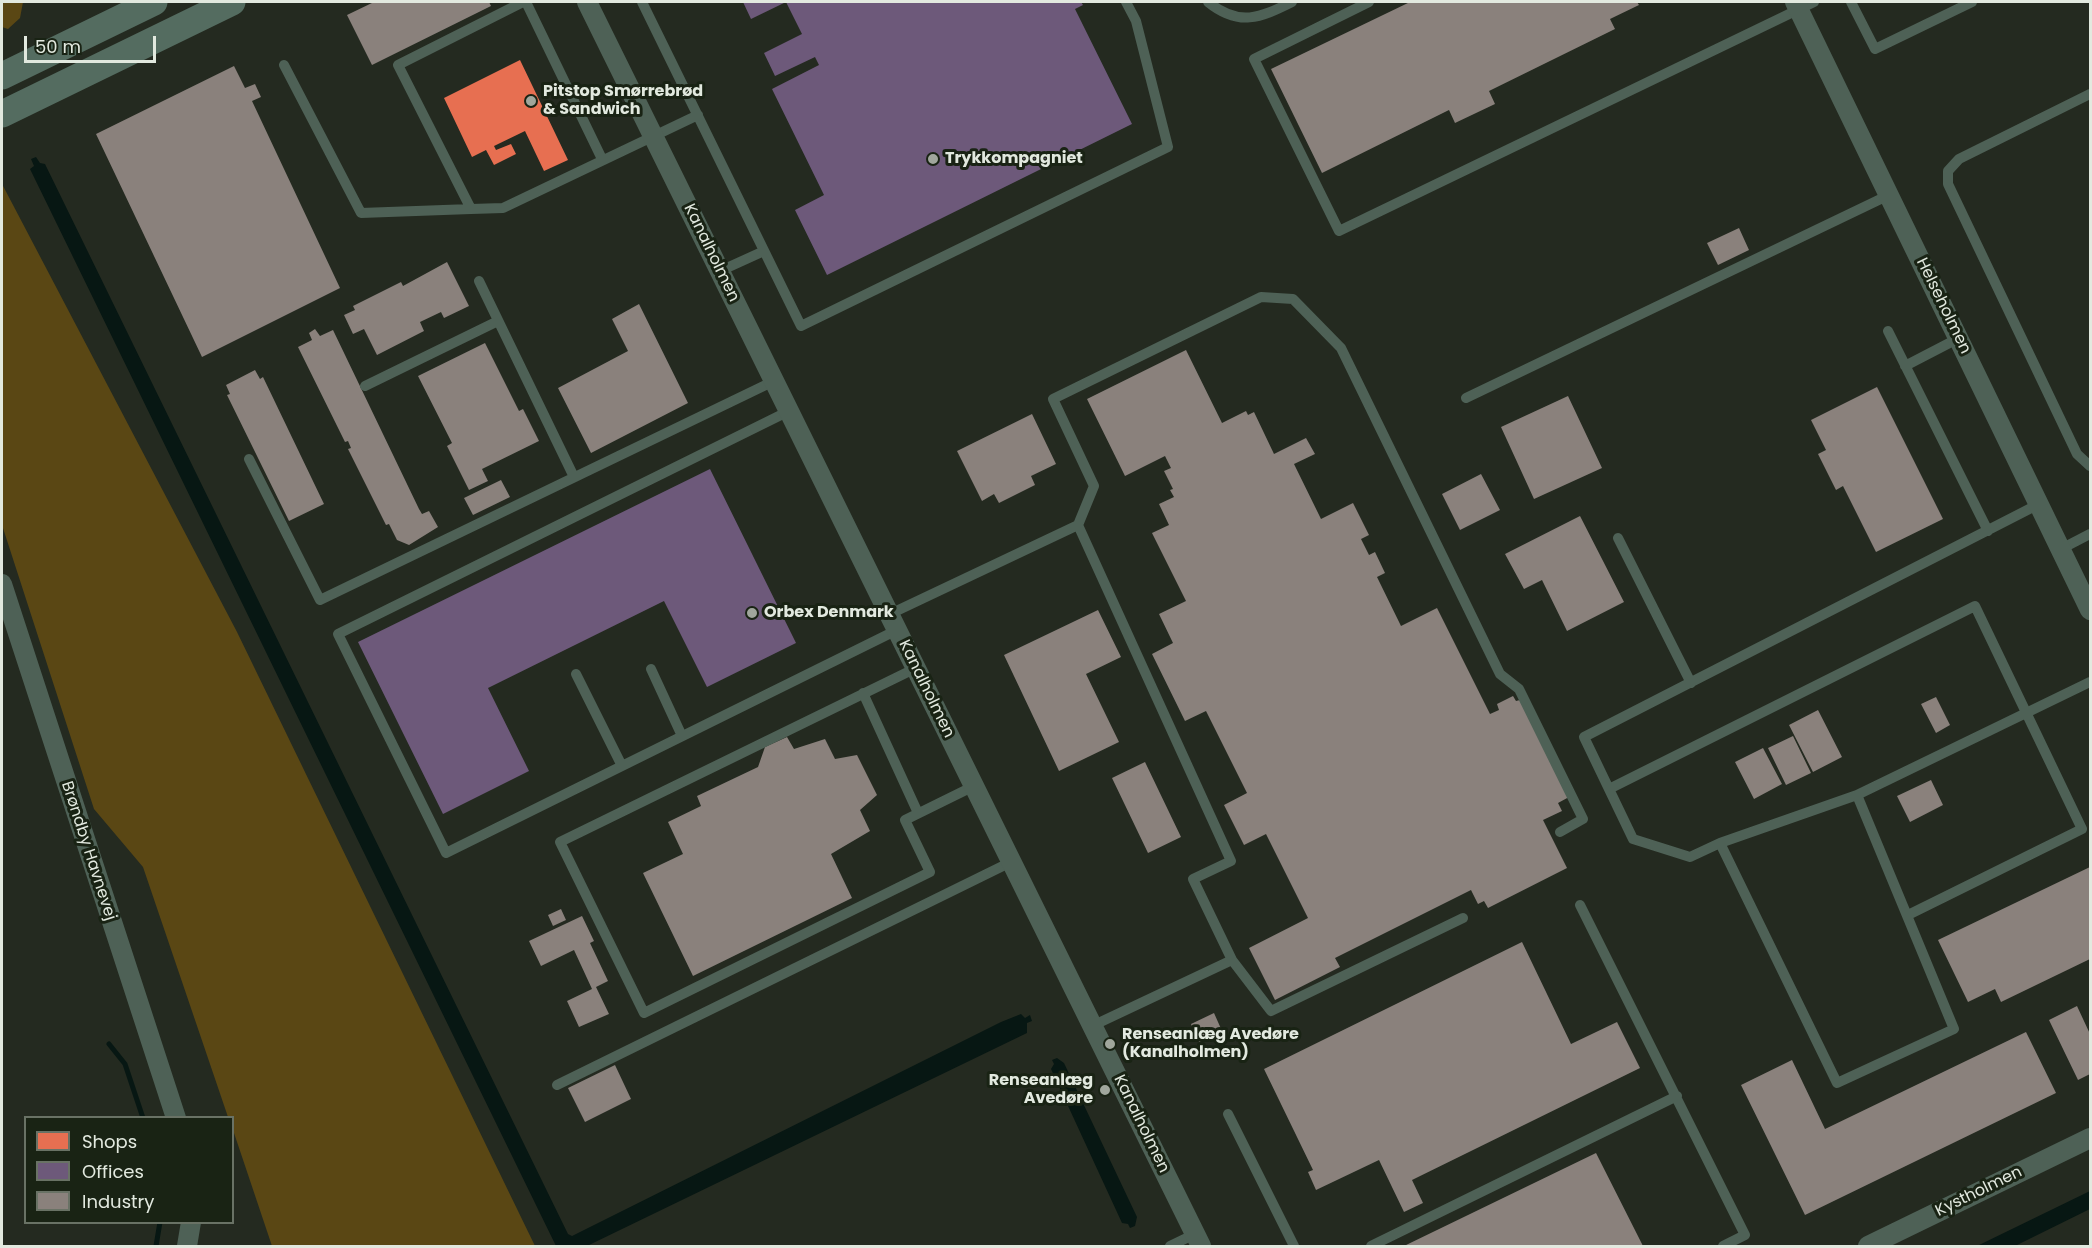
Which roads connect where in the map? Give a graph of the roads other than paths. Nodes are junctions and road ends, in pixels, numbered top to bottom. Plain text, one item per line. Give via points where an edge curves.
1 (154, 2) edge
2 (232, 2) edge
3 (525, 2) edge
4 (587, 2) edge
5 (642, 2) edge
6 (1126, 2) edge
7 (1208, 2) edge
8 (1292, 2) edge
9 (1369, 2) edge
10 (1851, 2) edge
11 (1972, 2) edge
12 (1802, 4) edge
13 (284, 65) dead end
14 (2, 76) edge
15 (2091, 93) edge
16 (2, 114) edge
17 (698, 115) junction
18 (653, 134) junction
19 (602, 159) junction
20 (1889, 195) junction
21 (471, 209) junction
22 (764, 251) junction
23 (720, 271) junction
24 (479, 281) dead end
25 (498, 321) junction
26 (1888, 331) dead end
27 (1959, 338) junction
28 (1905, 366) junction
29 (774, 381) junction
30 (365, 386) dead end
31 (1466, 399) dead end
32 (789, 411) junction
33 (249, 459) dead end
34 (2091, 466) edge
35 (574, 477) junction
36 (2039, 504) junction
37 (1078, 525) junction
38 (1988, 531) junction
39 (2091, 534) edge
40 (1618, 538) dead end
41 (2061, 549) junction
42 (2, 584) edge
43 (2091, 610) edge
44 (893, 622) junction
45 (916, 668) junction
46 (651, 669) dead end
47 (576, 674) dead end
48 (2091, 682) edge
49 (1691, 683) junction
50 (863, 693) junction
51 (2027, 712) junction
52 (682, 736) junction
53 (622, 766) junction
54 (974, 786) junction
55 (1609, 789) junction
56 (1857, 795) junction
57 (918, 813) junction
58 (1560, 832) dead end
59 (1720, 843) junction
60 (1011, 862) junction
61 (1580, 905) dead end
62 (1908, 915) junction
63 (1463, 918) dead end
64 (1232, 960) junction
65 (1092, 1026) junction
66 (557, 1085) dead end
67 (1677, 1096) junction
68 (1228, 1114) dead end
69 (175, 1116) edge
70 (2091, 1138) edge
71 (191, 1224) edge
72 (1198, 1240) edge
73 (187, 1246) edge
74 (1170, 1246) edge
75 (1294, 1246) edge
76 (1371, 1246) edge
77 (1723, 1246) edge
78 (1868, 1246) edge

1 - 14 street
2 - 16 street
3 - 19 lane
3 - 21 lane via 398,65
4 - 18 street, Kanalholmen
5 - 17 lane
6 - 22 lane via 1136,21 1168,147 801,326
7 - 8 lane via 1223,14 1250,19
9 - 12 lane via 1254,59 1339,231
10 - 11 lane via 1875,49
12 - 20 street, Helseholmen
13 - 21 lane via 361,213
15 - 34 lane via 1959,159 1948,171 1948,184 2077,454
17 - 18 lane
17 - 22 lane
18 - 19 lane
18 - 23 street, Kanalholmen
19 - 21 lane via 503,208
20 - 27 street, Helseholmen
20 - 31 lane
22 - 23 lane
23 - 29 street, Kanalholmen
24 - 25 lane
25 - 30 lane
25 - 35 lane
26 - 28 lane
27 - 28 lane
27 - 36 street, Helseholmen
28 - 38 lane
29 - 32 street, Kanalholmen
29 - 35 lane
32 - 44 street, Kanalholmen
32 - 53 lane via 338,634 446,853
33 - 35 lane via 320,600
36 - 38 lane
36 - 41 street, Helseholmen
37 - 44 lane
37 - 58 lane via 1094,486 1053,399 1261,297 1293,299 1341,348 1500,674 1520,689 1583,819
37 - 64 lane via 1231,861 1193,879
38 - 49 lane
39 - 41 lane
40 - 49 lane
41 - 43 street, Helseholmen
42 - 69 street, Brøndby Havnevej
44 - 45 street, Kanalholmen
44 - 52 lane
45 - 50 lane
45 - 54 street, Kanalholmen
46 - 52 lane
47 - 53 lane
48 - 51 lane
49 - 55 lane via 1584,737
50 - 57 lane
50 - 57 lane via 560,842 644,1013 930,872 905,820
51 - 55 lane via 1975,606
51 - 56 lane
51 - 62 lane via 2082,829
52 - 53 lane
54 - 57 lane
54 - 60 street, Kanalholmen
55 - 59 lane via 1633,838 1690,857
56 - 59 lane
56 - 62 lane
59 - 62 lane via 1837,1083 1953,1029
60 - 65 street, Kanalholmen
60 - 66 lane
61 - 67 lane
63 - 64 lane via 1271,1011
64 - 65 lane
65 - 72 street, Kanalholmen
67 - 76 lane
67 - 77 lane via 1745,1236
68 - 75 lane
70 - 78 street, Kystholmen
71 - 73 street
72 - 74 lane

